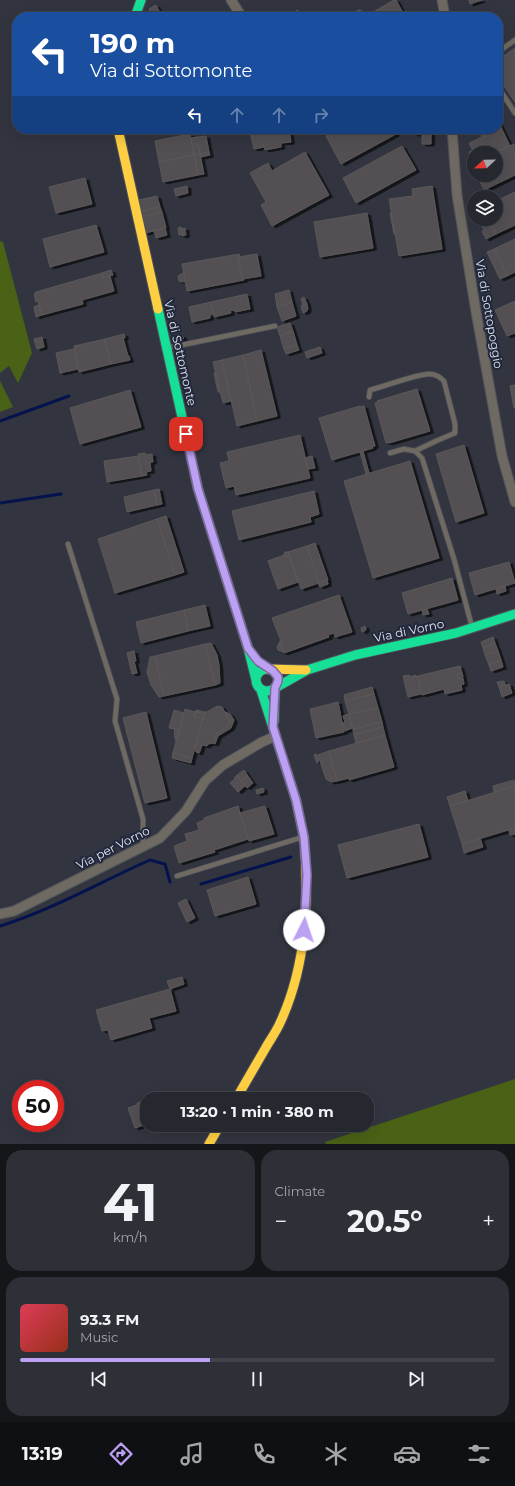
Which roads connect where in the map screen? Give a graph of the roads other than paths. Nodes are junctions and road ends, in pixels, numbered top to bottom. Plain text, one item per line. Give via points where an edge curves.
1 (141, 0) edge
2 (231, 0) edge
3 (442, 0) edge
4 (137, 12) edge
5 (239, 12) edge
6 (444, 12) edge
7 (515, 40) edge
8 (503, 48) edge
9 (503, 94) edge
10 (515, 112) edge
11 (119, 134) edge
12 (452, 134) edge
13 (275, 326) dead end
14 (167, 348) junction
15 (369, 397) dead end
16 (416, 451) junction
17 (390, 453) dead end
18 (515, 502) edge
19 (68, 544) dead end
20 (515, 614) edge
21 (473, 628) junction
22 (248, 648) junction
23 (269, 669) junction
24 (307, 670) junction
25 (256, 680) junction
26 (275, 688) junction
27 (261, 690) junction
28 (274, 732) junction
29 (304, 837) junction
30 (143, 846) junction
31 (176, 876) dead end
32 (0, 914) edge
33 (240, 1092) edge
34 (216, 1132) edge
35 (209, 1144) edge

1 - 4 main road
2 - 5 street
3 - 6 street
7 - 8 lane
9 - 10 lane
11 - 14 main road, Via di Sottomonte
12 - 18 street, Via di Sottopoggio via 457,195 470,275 502,456
13 - 14 lane
14 - 22 main road, Via di Sottomonte via 198,489
15 - 16 lane via 370,390 416,376 430,374 439,376 444,381 455,433
16 - 17 lane via 404,449
16 - 21 lane via 422,458
19 - 30 lane via 117,699 114,721 143,819
20 - 21 main road, Via di Vorno
21 - 24 main road, Via di Vorno
22 - 23 main road, Via di Sottomonte via 258,661
22 - 25 main road, Via di Sottomonte
23 - 24 main road, Via di Vorno
23 - 25 main road via 262,670
23 - 26 main road, Via di Sottomonte via 278,677
24 - 26 main road, Via di Vorno
25 - 27 main road, Via di Sottomonte
26 - 27 main road via 269,692
26 - 28 main road, Via di Sottomonte
27 - 28 main road, Via di Sottomonte
28 - 29 main road, Via di Sottomonte via 296,800
28 - 30 street, Via per Vorno via 223,765 205,781 186,811 160,838
29 - 31 lane
29 - 33 main road, Via di Sottomonte via 307,875 303,943 294,986 280,1023
30 - 32 street, Via per Vorno via 14,910
34 - 35 main road

